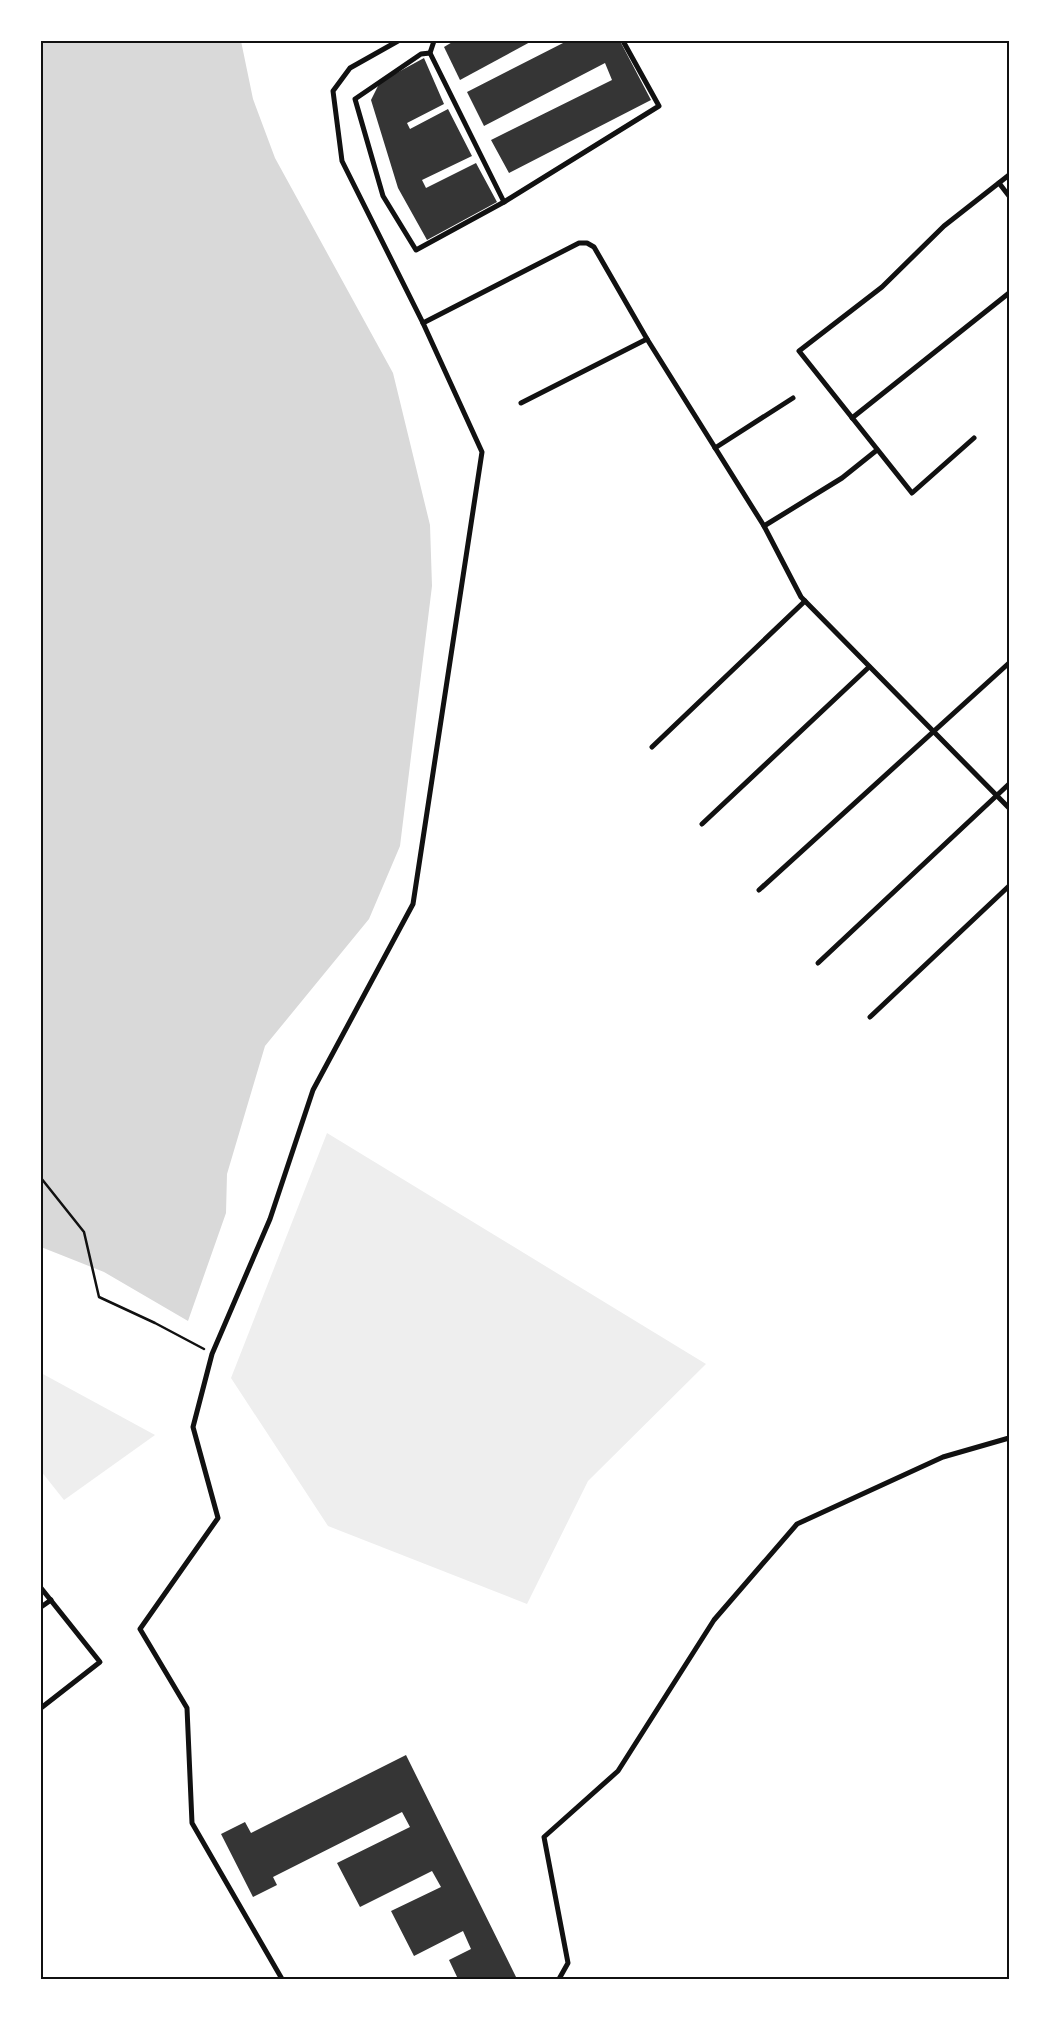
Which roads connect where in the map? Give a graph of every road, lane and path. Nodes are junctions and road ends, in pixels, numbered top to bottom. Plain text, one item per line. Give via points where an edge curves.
1 (398, 41) edge
2 (434, 41) edge
3 (623, 41) edge
4 (430, 53) junction
5 (1009, 175) edge
6 (999, 183) junction
7 (1009, 196) edge
8 (504, 202) junction
9 (1009, 293) edge
10 (423, 324) junction
11 (647, 339) junction
12 (793, 398) dead end
13 (521, 403) dead end
14 (852, 418) junction
15 (974, 438) dead end
16 (714, 448) junction
17 (877, 450) junction
18 (764, 526) junction
19 (805, 601) junction
20 (1009, 663) edge
21 (869, 667) junction
22 (934, 730) junction
23 (652, 747) dead end
24 (1009, 784) edge
25 (997, 795) junction
26 (1009, 808) edge
27 (702, 824) dead end
28 (1009, 886) edge
29 (759, 890) dead end
30 (818, 963) dead end
31 (870, 1017) dead end
32 (41, 1178) edge
33 (212, 1354) junction
34 (1009, 1438) edge
35 (41, 1588) edge
36 (50, 1600) junction
37 (41, 1607) edge
38 (41, 1708) edge
39 (282, 1979) edge
40 (559, 1979) edge

1 - 10 street via 350,68 333,91 342,161
2 - 4 street
3 - 8 street via 659,106
4 - 8 street
4 - 8 street via 421,54 355,99 383,196 416,250
5 - 6 street
6 - 7 street
6 - 14 street via 944,226 882,287 799,351
9 - 14 street
10 - 11 street via 579,243 587,243 594,247
10 - 33 street via 482,452 413,904 312,1090 270,1219
11 - 13 street
11 - 16 street
12 - 16 street
14 - 17 street
15 - 17 street via 912,493
16 - 18 street
17 - 18 street via 842,478
18 - 19 street
19 - 21 street
19 - 23 street
20 - 22 street
21 - 22 street
21 - 27 street
22 - 25 street
22 - 29 street
24 - 25 street
25 - 26 street
25 - 30 street
28 - 31 street
32 - 33 path via 84,1232 99,1297
33 - 39 street via 193,1428 218,1518 140,1629 187,1708 192,1823
34 - 40 street via 943,1457 797,1524 714,1620 618,1771 544,1837 568,1963
35 - 36 street
36 - 37 street
36 - 38 street via 100,1662

